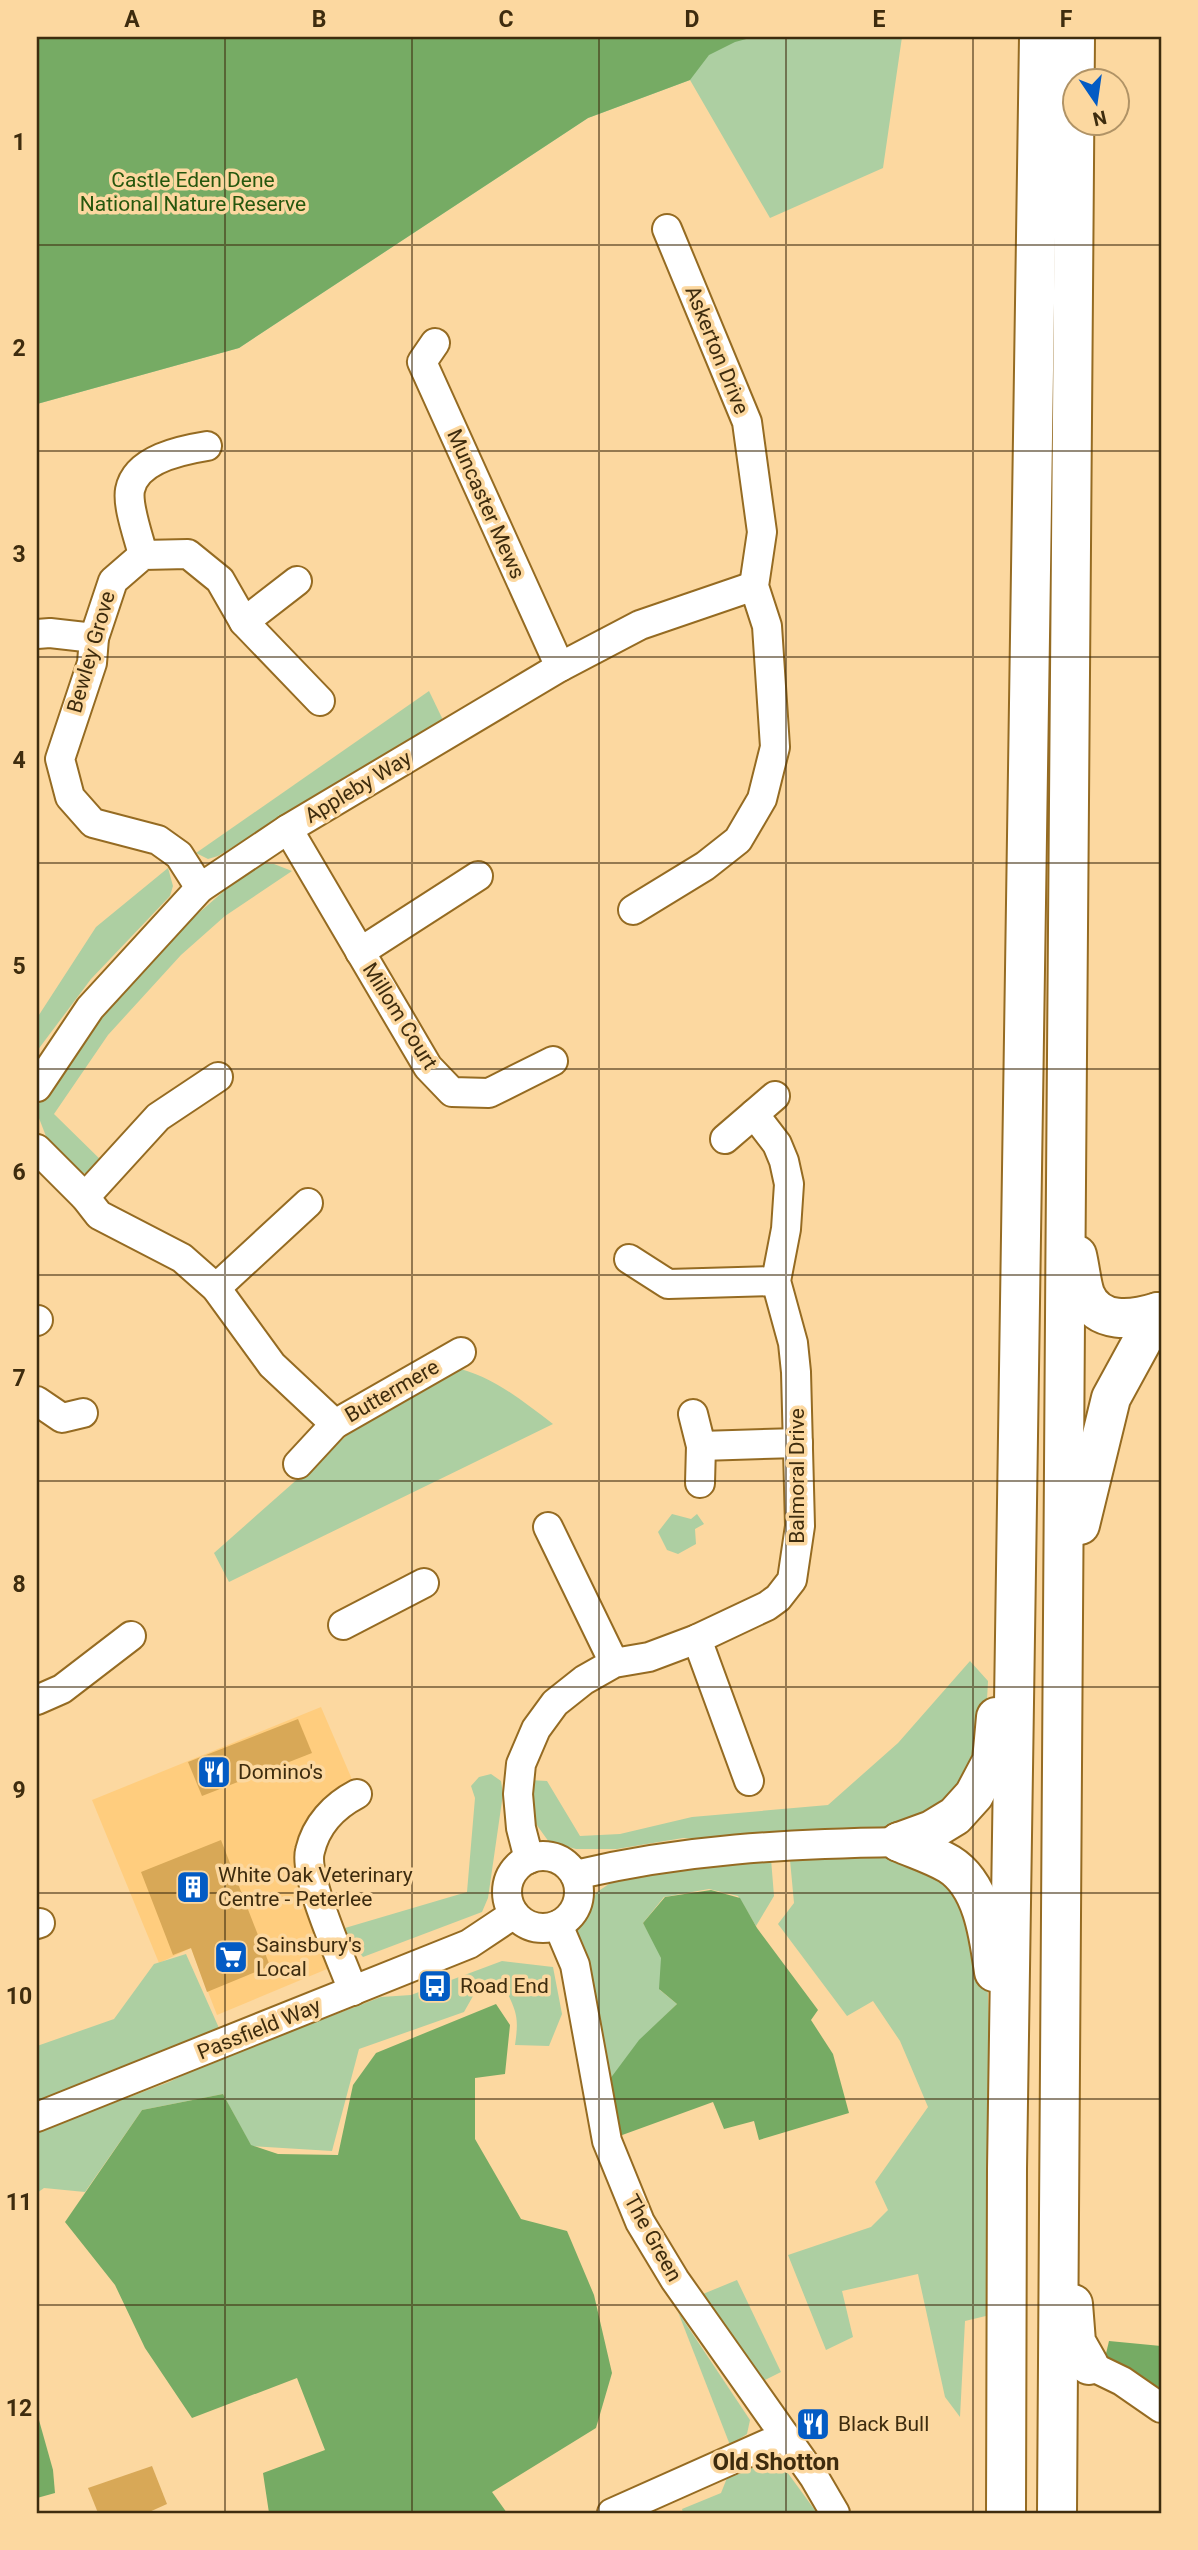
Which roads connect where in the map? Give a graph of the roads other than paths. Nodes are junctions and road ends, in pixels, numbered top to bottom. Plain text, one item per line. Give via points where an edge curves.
1 (1039, 37) edge
2 (1075, 37) edge
3 (667, 229) dead end
4 (435, 343) dead end
5 (208, 446) dead end
6 (143, 555) junction
7 (297, 580) dead end
8 (754, 586) junction
9 (244, 622) junction
10 (37, 634) edge
11 (94, 638) junction
12 (560, 667) junction
13 (320, 701) dead end
14 (288, 829) junction
15 (478, 876) dead end
16 (200, 888) junction
17 (633, 910) dead end
18 (360, 952) junction
19 (554, 1061) dead end
20 (218, 1077) dead end
21 (37, 1087) edge
22 (725, 1139) dead end
23 (37, 1149) edge
24 (85, 1197) junction
25 (308, 1203) dead end
26 (1067, 1209) junction
27 (629, 1259) dead end
28 (776, 1281) junction
29 (216, 1288) junction
30 (1160, 1309) edge
31 (461, 1352) dead end
32 (37, 1401) edge
33 (693, 1414) dead end
34 (70, 1424) dead end
35 (335, 1424) junction
36 (798, 1443) junction
37 (701, 1446) junction
38 (298, 1464) dead end
39 (700, 1483) dead end
40 (548, 1527) dead end
41 (1018, 1562) junction
42 (424, 1583) dead end
43 (1063, 1601) junction
44 (343, 1625) dead end
45 (131, 1636) dead end
46 (697, 1639) junction
47 (614, 1663) junction
48 (37, 1700) edge
49 (749, 1781) dead end
50 (357, 1794) dead end
51 (899, 1842) junction
52 (529, 1859) junction
53 (575, 1875) junction
54 (514, 1914) junction
55 (558, 1925) junction
56 (353, 1991) junction
57 (37, 2117) edge
58 (1007, 2169) junction
59 (1057, 2188) junction
60 (1089, 2365) joint
61 (1161, 2408) edge
62 (785, 2436) junction
63 (612, 2513) edge
64 (835, 2513) edge
65 (1006, 2513) edge
66 (1057, 2513) edge

1 - 41 highway
2 - 26 highway
3 - 8 street, Askerton Drive via 747,422 762,532
4 - 12 street, Muncaster Mews via 422,362
5 - 6 street via 154,462 134,480 130,500
6 - 9 street via 188,554 220,580
6 - 11 street, Bewley Grove via 113,580
7 - 9 street
8 - 12 street, Appleby Way via 640,625
8 - 17 street, Askerton Drive via 767,626 775,747 762,799 738,840
9 - 13 street
10 - 11 street
11 - 16 street, Bewley Grove via 92,663 60,759 70,797 93,823 158,840 179,855
12 - 14 street, Appleby Way
14 - 16 street, Appleby Way
14 - 18 street, Millom Court
15 - 18 street, Millom Court
16 - 21 street, Appleby Way via 90,1008
18 - 19 street, Millom Court via 428,1067 452,1092 489,1093
20 - 24 street via 158,1117
22 - 28 street, Balmoral Drive via 764,1105 789,1184
23 - 24 street, Buttermere
24 - 29 street, Buttermere via 99,1215 182,1258
25 - 29 street
26 - 30 highway via 1086,1295 1099,1312 1134,1320
26 - 43 highway
27 - 28 street via 668,1284
28 - 36 street, Balmoral Drive via 793,1343
29 - 35 street, Buttermere via 272,1365
30 - 43 highway via 1111,1398
31 - 35 street, Buttermere
32 - 34 street
33 - 37 street
35 - 38 street
36 - 37 street
36 - 46 street, Balmoral Drive via 800,1526 792,1580 767,1606
37 - 39 street
40 - 47 street
41 - 51 highway via 992,1761 955,1816
41 - 58 highway
42 - 44 street
43 - 59 highway
45 - 48 street via 62,1689
46 - 47 street, Balmoral Drive via 649,1657
46 - 49 street
47 - 52 street, Balmoral Drive via 555,1703 536,1729 521,1764 518,1794
50 - 56 street via 339,1803 321,1824 309,1853 312,1880
51 - 53 street via 797,1843 702,1852
51 - 58 highway via 951,1865 971,1888 987,1927
52 - 53 street via 556,1859
52 - 54 street via 514,1870 507,1886
53 - 55 street via 578,1899 568,1918
54 - 55 street via 534,1928
54 - 56 street, Passfield Way via 469,1944
55 - 62 street, The Green via 575,1965 607,2141 640,2222 675,2280
56 - 57 street, Passfield Way
58 - 65 highway
59 - 60 highway via 1076,2342
59 - 66 highway
60 - 61 street
62 - 63 street
62 - 64 street, The Green

